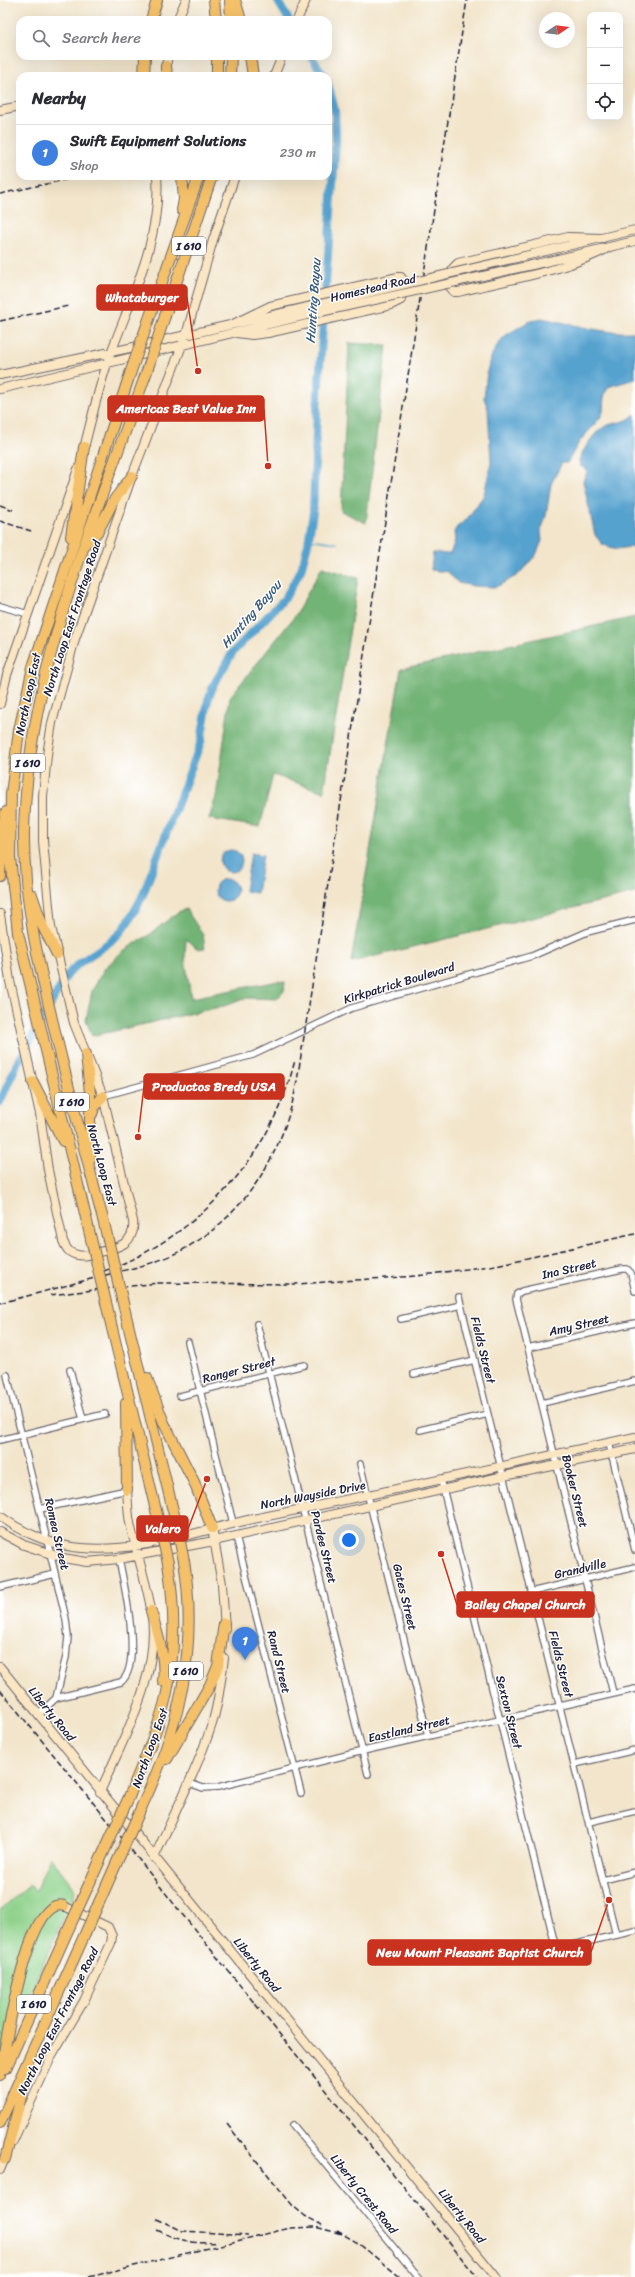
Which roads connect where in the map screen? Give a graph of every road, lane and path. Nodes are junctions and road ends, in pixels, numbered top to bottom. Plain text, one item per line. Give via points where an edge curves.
1 (157, 0) edge
2 (186, 0) edge
3 (214, 0) edge
4 (230, 0) edge
5 (235, 0) edge
6 (306, 0) edge
7 (152, 16) edge
8 (178, 16) edge
9 (216, 16) edge
10 (231, 16) edge
11 (240, 16) edge
12 (298, 16) edge
13 (145, 60) edge
14 (217, 60) edge
15 (231, 60) edge
16 (250, 60) edge
17 (280, 60) edge
18 (144, 72) edge
19 (217, 72) edge
20 (230, 72) edge
21 (252, 72) edge
22 (276, 72) edge
23 (16, 107) edge
24 (0, 110) edge
25 (157, 180) edge
26 (182, 180) edge
27 (198, 180) edge
28 (211, 180) edge
29 (234, 180) edge
30 (635, 230) edge
31 (603, 238) junction
32 (175, 240) junction
33 (635, 241) edge
34 (610, 247) junction
35 (307, 311) junction
36 (235, 323) junction
37 (236, 333) junction
38 (186, 335) junction
39 (182, 346) junction
40 (111, 351) junction
41 (107, 363) junction
42 (2, 375) edge
43 (3, 389) edge
44 (84, 447) junction
45 (132, 476) junction
46 (86, 544) junction
47 (67, 562) junction
48 (0, 606) edge
49 (28, 614) junction
50 (0, 704) edge
51 (11, 794) junction
52 (26, 874) junction
53 (0, 876) edge
54 (0, 914) edge
55 (635, 920) edge
56 (57, 954) junction
57 (86, 1054) junction
58 (33, 1082) junction
59 (103, 1096) junction
60 (91, 1118) junction
61 (72, 1158) junction
62 (90, 1173) junction
63 (635, 1291) edge
64 (517, 1294) joint
65 (459, 1297) dead end
66 (461, 1305) junction
67 (401, 1319) dead end
68 (635, 1323) edge
69 (257, 1324) dead end
70 (188, 1342) dead end
71 (528, 1348) junction
72 (475, 1360) junction
73 (137, 1362) junction
74 (304, 1365) dead end
75 (70, 1370) dead end
76 (269, 1374) junction
77 (414, 1374) dead end
78 (7, 1375) dead end
79 (635, 1381) edge
80 (125, 1387) junction
81 (200, 1390) junction
82 (180, 1396) dead end
83 (542, 1403) junction
84 (105, 1414) dead end
85 (488, 1414) junction
86 (83, 1419) junction
87 (420, 1430) dead end
88 (22, 1435) junction
89 (635, 1437) edge
90 (0, 1440) edge
91 (609, 1443) junction
92 (635, 1449) edge
93 (555, 1455) junction
94 (612, 1455) junction
95 (360, 1464) dead end
96 (557, 1465) junction
97 (502, 1467) junction
98 (504, 1476) junction
99 (441, 1480) junction
100 (127, 1490) junction
101 (444, 1490) junction
102 (368, 1497) junction
103 (370, 1506) junction
104 (40, 1509) junction
105 (303, 1509) junction
106 (0, 1517) edge
107 (306, 1521) junction
108 (233, 1523) junction
109 (212, 1528) junction
110 (0, 1532) edge
111 (236, 1536) junction
112 (47, 1541) junction
113 (214, 1541) junction
114 (136, 1545) junction
115 (635, 1550) edge
116 (51, 1555) junction
117 (138, 1556) junction
118 (119, 1559) junction
119 (635, 1567) edge
120 (55, 1574) junction
121 (586, 1579) junction
122 (0, 1587) edge
123 (531, 1592) junction
124 (151, 1611) junction
125 (224, 1623) junction
126 (0, 1667) edge
127 (635, 1689) edge
128 (613, 1693) junction
129 (56, 1698) junction
130 (560, 1706) junction
131 (38, 1715) junction
132 (500, 1719) junction
133 (158, 1723) junction
134 (428, 1736) junction
135 (635, 1750) edge
136 (363, 1751) junction
137 (575, 1764) junction
138 (295, 1768) junction
139 (368, 1774) dead end
140 (155, 1778) junction
141 (189, 1783) junction
142 (100, 1792) junction
143 (301, 1793) dead end
144 (635, 1811) edge
145 (589, 1822) junction
146 (154, 1858) junction
147 (635, 1872) edge
148 (603, 1880) junction
149 (64, 1906) joint
150 (635, 1931) edge
151 (616, 1935) junction
152 (556, 1949) junction
153 (527, 1955) dead end
154 (35, 2045) junction
155 (0, 2075) edge
156 (0, 2081) edge
157 (0, 2123) edge
158 (293, 2125) dead end
159 (5, 2159) junction
160 (0, 2170) edge
161 (418, 2277) edge
162 (496, 2277) edge

1 - 7 highway
2 - 8 main road
3 - 9 highway
4 - 10 highway
5 - 11 highway
6 - 12 main road
13 - 18 highway
14 - 19 highway
15 - 20 highway
16 - 21 highway
17 - 22 main road
23 - 24 main road
25 - 40 main road via 154,224 147,254
26 - 32 highway via 184,200
27 - 32 highway, North Loop East / I 610
28 - 46 highway, North Loop East / I 610, bridge
29 - 38 main road, North Loop East Frontage Road via 213,240
30 - 31 main road, Homestead Road
31 - 34 main road via 574,236 458,263 453,268 450,287 454,292 458,292 584,260
31 - 35 main road, Homestead Road, bridge
32 - 47 highway, North Loop East / I 610, bridge
33 - 34 main road, Homestead Road
34 - 35 main road, Homestead Road, bridge
35 - 36 main road, Homestead Road
35 - 37 main road, Homestead Road
36 - 37 main road via 261,309 305,298 398,277 404,282 402,296 397,302 258,334
36 - 38 main road, Homestead Road
37 - 39 main road, Homestead Road
38 - 39 main road, North Loop East Frontage Road
38 - 40 main road, Homestead Road
39 - 41 main road, Homestead Road
39 - 45 main road, North Loop East Frontage Road
40 - 41 main road
40 - 42 main road, Homestead Road
41 - 43 main road, Homestead Road
41 - 44 main road
42 - 43 main road
44 - 47 highway
44 - 49 main road
45 - 46 highway via 114,500 98,531
45 - 56 main road, North Loop East Frontage Road via 75,639 52,723 43,796 44,857 48,907
46 - 52 highway, North Loop East / I 610 via 50,653 38,702 25,802
47 - 51 highway, North Loop East / I 610 via 33,668 19,730
48 - 49 street
49 - 50 main road
51 - 53 highway via 3,825
51 - 61 highway, North Loop East / I 610 via 10,857 18,933
52 - 56 highway via 43,927
52 - 62 highway, North Loop East / I 610 via 30,921 44,989
54 - 58 main road, North Loop East Frontage Road via 22,1037
55 - 59 street, Kirkpatrick Boulevard via 587,932 532,956 352,1008 253,1055
56 - 57 main road, North Loop East Frontage Road via 74,1023
57 - 59 main road, North Loop East Frontage Road
57 - 60 highway
58 - 59 main road, North Loop East Frontage Road via 59,1230 66,1248 78,1256 120,1247 130,1239 133,1231 133,1221
58 - 61 highway
59 - 60 highway via 94,1108
60 - 62 highway
61 - 80 highway, North Loop East / I 610, bridge
62 - 73 highway, North Loop East / I 610, bridge
63 - 64 street, Ina Street via 631,1273 627,1269
64 - 71 street, Booker Street
65 - 66 street, Fields Street
66 - 67 street
66 - 72 street, Fields Street
68 - 71 street, Amy Street
69 - 76 street, Pardee Street
70 - 81 street
71 - 83 street, Booker Street
72 - 77 street
72 - 85 street, Fields Street
73 - 109 highway via 147,1376 164,1423 194,1482
73 - 140 highway, North Loop East / I 610, bridge via 184,1560 189,1606 186,1674 174,1727
74 - 76 street, Ranger Street
75 - 86 street
76 - 81 street, Ranger Street
76 - 105 street, Pardee Street
78 - 88 street, Romea Street
79 - 83 street
80 - 100 highway
80 - 133 highway, North Loop East / I 610, bridge via 160,1527 168,1564 173,1608 173,1651 166,1697
81 - 82 street, Ranger Street
81 - 108 street
83 - 93 street, Booker Street
84 - 86 street
85 - 87 street
85 - 97 street, Fields Street
86 - 88 street
88 - 90 street
88 - 104 street, Romea Street
89 - 91 main road, North Wayside Drive
91 - 93 main road, North Wayside Drive
91 - 94 street
92 - 94 main road, North Wayside Drive
93 - 96 street, Booker Street
93 - 97 main road, North Wayside Drive
94 - 96 main road, North Wayside Drive
94 - 115 street
95 - 102 street, Gates Street
96 - 98 main road, North Wayside Drive
96 - 121 street, Booker Street
97 - 98 street, Fields Street
97 - 99 main road, North Wayside Drive
98 - 101 main road, North Wayside Drive
98 - 123 street, Fields Street
99 - 101 street, Sexton Street
99 - 102 main road, North Wayside Drive
100 - 104 street
100 - 114 main road via 130,1523
101 - 103 main road, North Wayside Drive
101 - 132 street, Sexton Street
102 - 103 street, Gates Street
102 - 105 main road, North Wayside Drive
103 - 107 main road, North Wayside Drive
103 - 134 street, Gates Street
104 - 112 street, Romea Street
105 - 107 street, Pardee Street
105 - 108 main road, North Wayside Drive
106 - 112 main road, North Wayside Drive
107 - 111 main road, North Wayside Drive
107 - 136 street, Pardee Street
108 - 109 main road, North Wayside Drive
109 - 113 main road
109 - 114 main road, North Wayside Drive
110 - 116 main road, North Wayside Drive
111 - 113 main road, North Wayside Drive
111 - 138 street, Rand Street
112 - 114 main road, North Wayside Drive via 81,1548
112 - 116 street, Romea Street
113 - 117 main road, North Wayside Drive
113 - 125 main road via 222,1584
114 - 117 main road
116 - 118 main road, North Wayside Drive via 87,1562
116 - 120 street, Romea Street
117 - 118 main road, North Wayside Drive
117 - 124 main road
118 - 129 street via 130,1620 127,1676 121,1682
119 - 121 street, Grandville
120 - 122 street
120 - 129 street, Romea Street via 68,1637
121 - 123 street, Grandville
121 - 128 street, Booker Street
123 - 130 street, Fields Street
124 - 133 highway via 164,1672
124 - 142 main road via 151,1644 146,1680 136,1712
125 - 140 highway via 218,1666 210,1685
125 - 141 main road via 224,1653 219,1695 211,1725
126 - 131 main road, Liberty Road
127 - 128 street, Eastland Street
128 - 130 street, Eastland Street
129 - 131 street
130 - 132 street, Eastland Street
130 - 137 street, Fields Street
131 - 142 main road, Liberty Road
132 - 134 street, Eastland Street
132 - 152 street, Sexton Street
133 - 156 highway, North Loop East / I 610, bridge via 129,1797
134 - 136 street, Eastland Street
135 - 137 street
136 - 138 street, Eastland Street
136 - 139 street, Pardee Street
137 - 145 street, Fields Street
138 - 141 street, Eastland Street via 218,1787 203,1788
138 - 143 street, Rand Street
140 - 154 highway, North Loop East / I 610, bridge
141 - 146 main road
142 - 146 main road, Liberty Road
144 - 145 street
145 - 148 street, Fields Street
146 - 162 main road, Liberty Road
147 - 148 street
148 - 151 street, Fields Street
149 - 155 highway via 53,1907 46,1912 28,1948 14,1996
149 - 159 main road, North Loop East Frontage Road via 108,1926 112,1936 111,1943 84,2000 52,2055
150 - 151 street
151 - 152 street
152 - 153 street
154 - 157 highway, North Loop East / I 610
154 - 159 highway
158 - 161 street, Liberty Crest Road
159 - 160 main road, North Loop East Frontage Road

